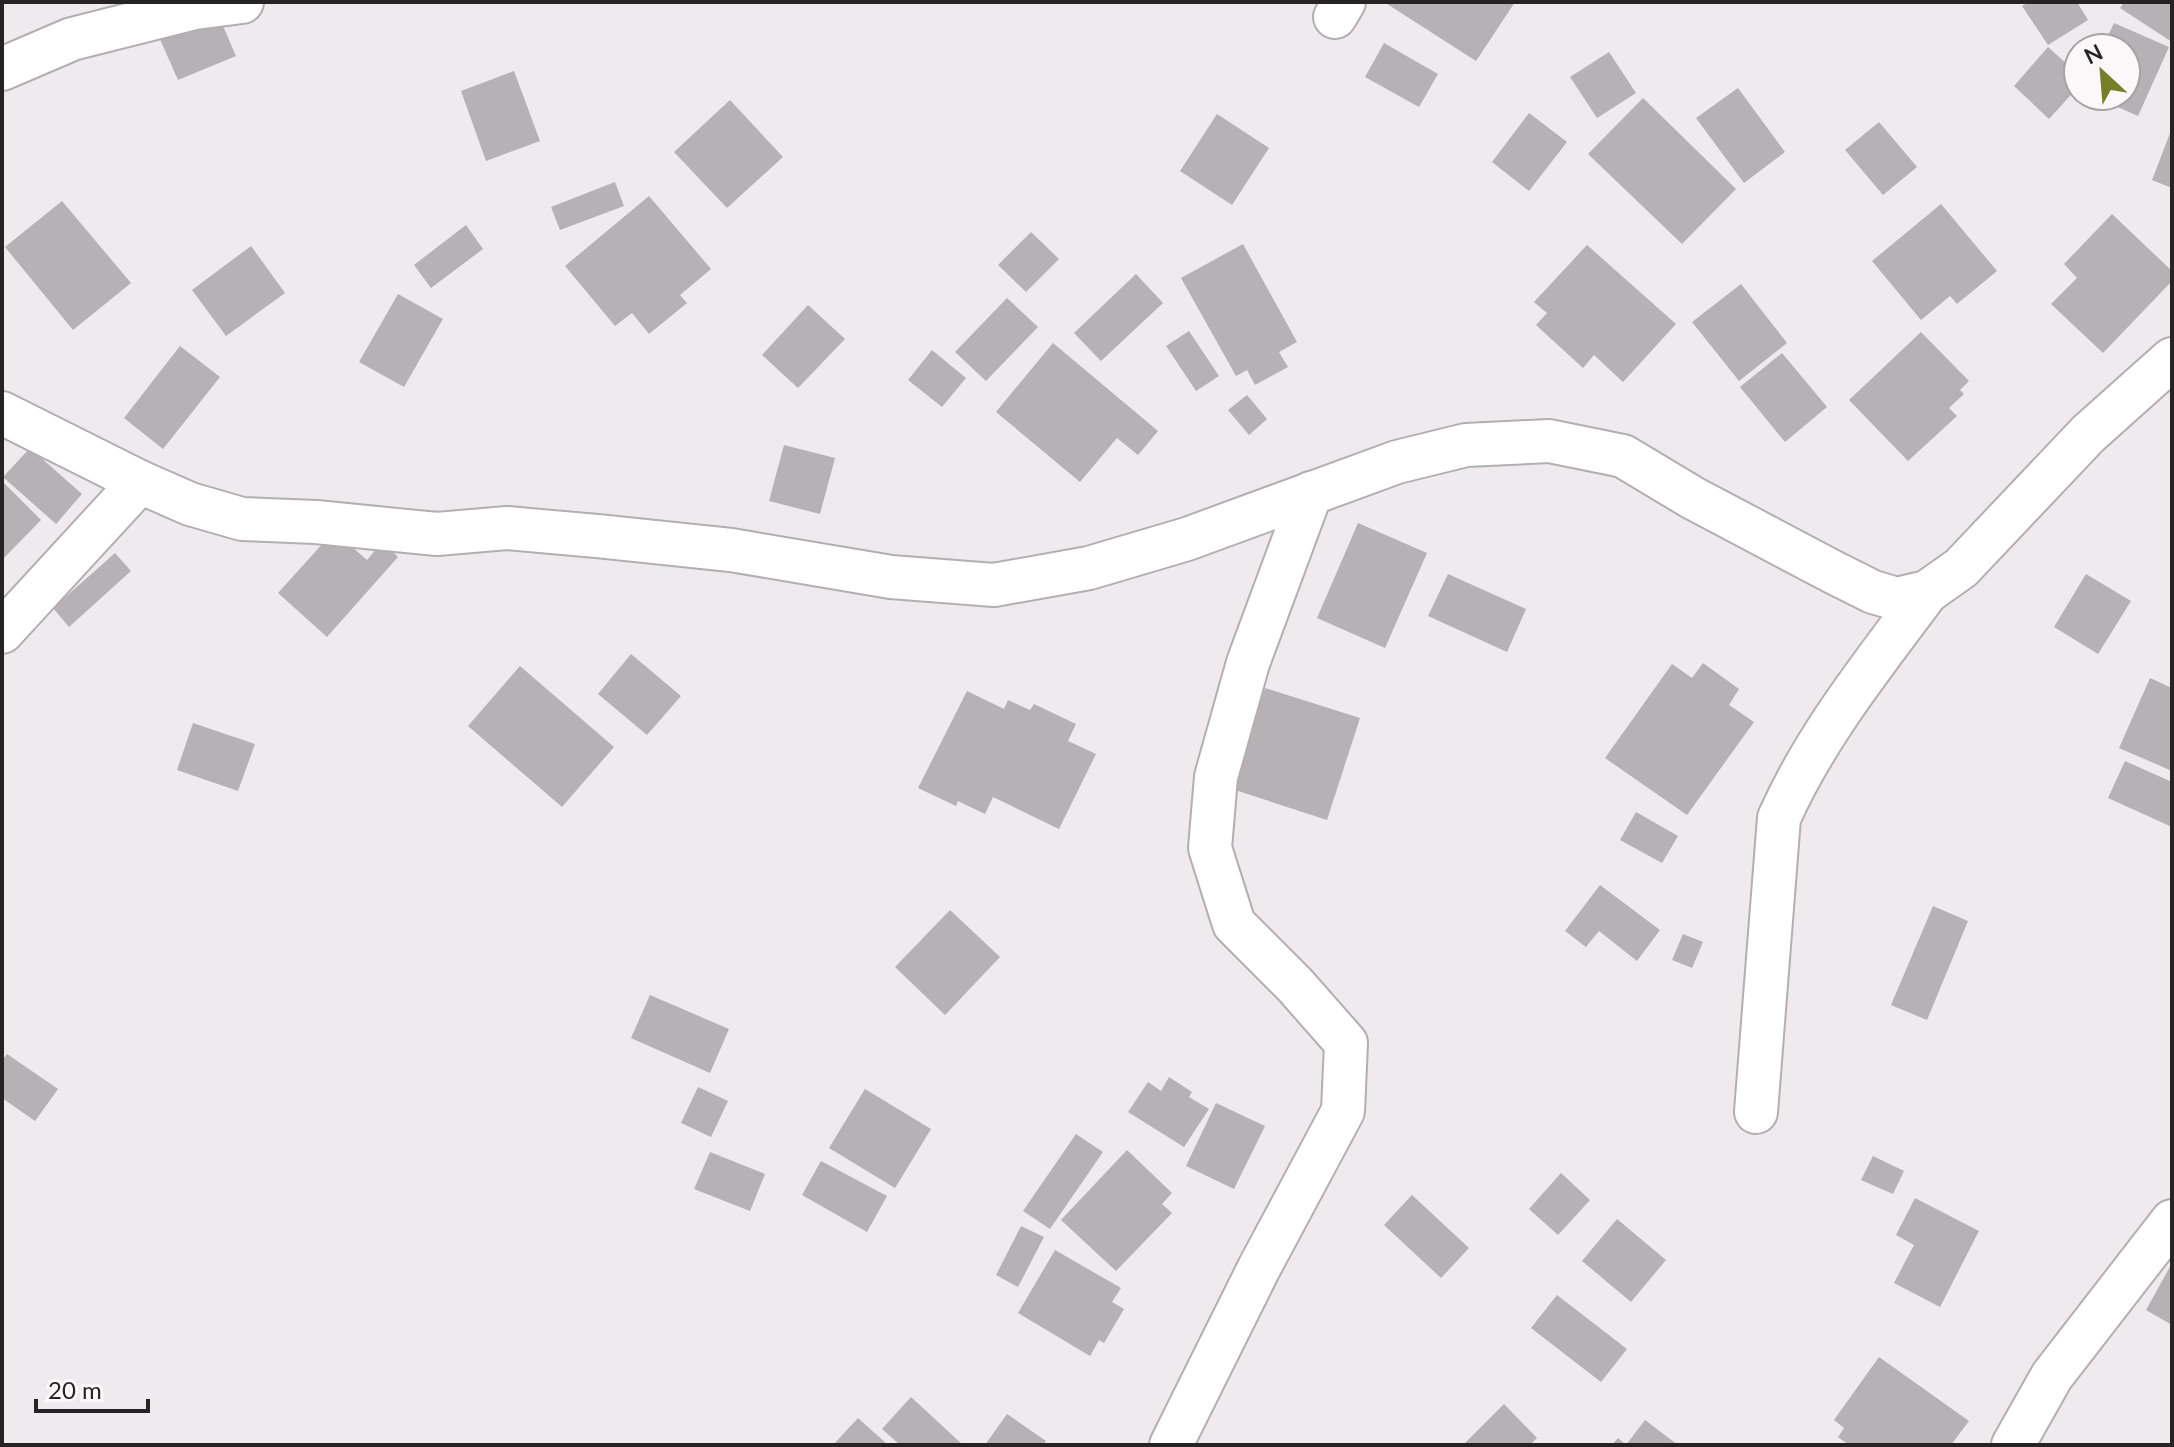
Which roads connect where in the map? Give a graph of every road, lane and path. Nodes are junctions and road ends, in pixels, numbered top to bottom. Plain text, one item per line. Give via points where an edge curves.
1 (242, 2) edge
2 (2, 69) edge
3 (2172, 359) edge
4 (2, 413) edge
5 (140, 482) junction
6 (1311, 493) junction
7 (1927, 592) junction
8 (2, 632) edge
9 (1756, 1112) dead end
10 (2172, 1221) edge
11 (1171, 1445) edge
12 (2013, 1445) edge

1 - 2 street via 195,8 72,39
3 - 7 street via 2088,434 1961,568
4 - 5 street
5 - 6 street via 242,519 437,534 507,528 731,550 891,577 994,585 1089,568
5 - 8 street
6 - 7 street via 1397,462 1466,445 1549,441 1623,456 1873,592 1897,599
6 - 11 street via 1248,663 1216,777 1210,848 1234,924 1346,1043 1343,1111
7 - 9 street via 1859,681 1797,778 1779,818
10 - 12 street via 2052,1376

